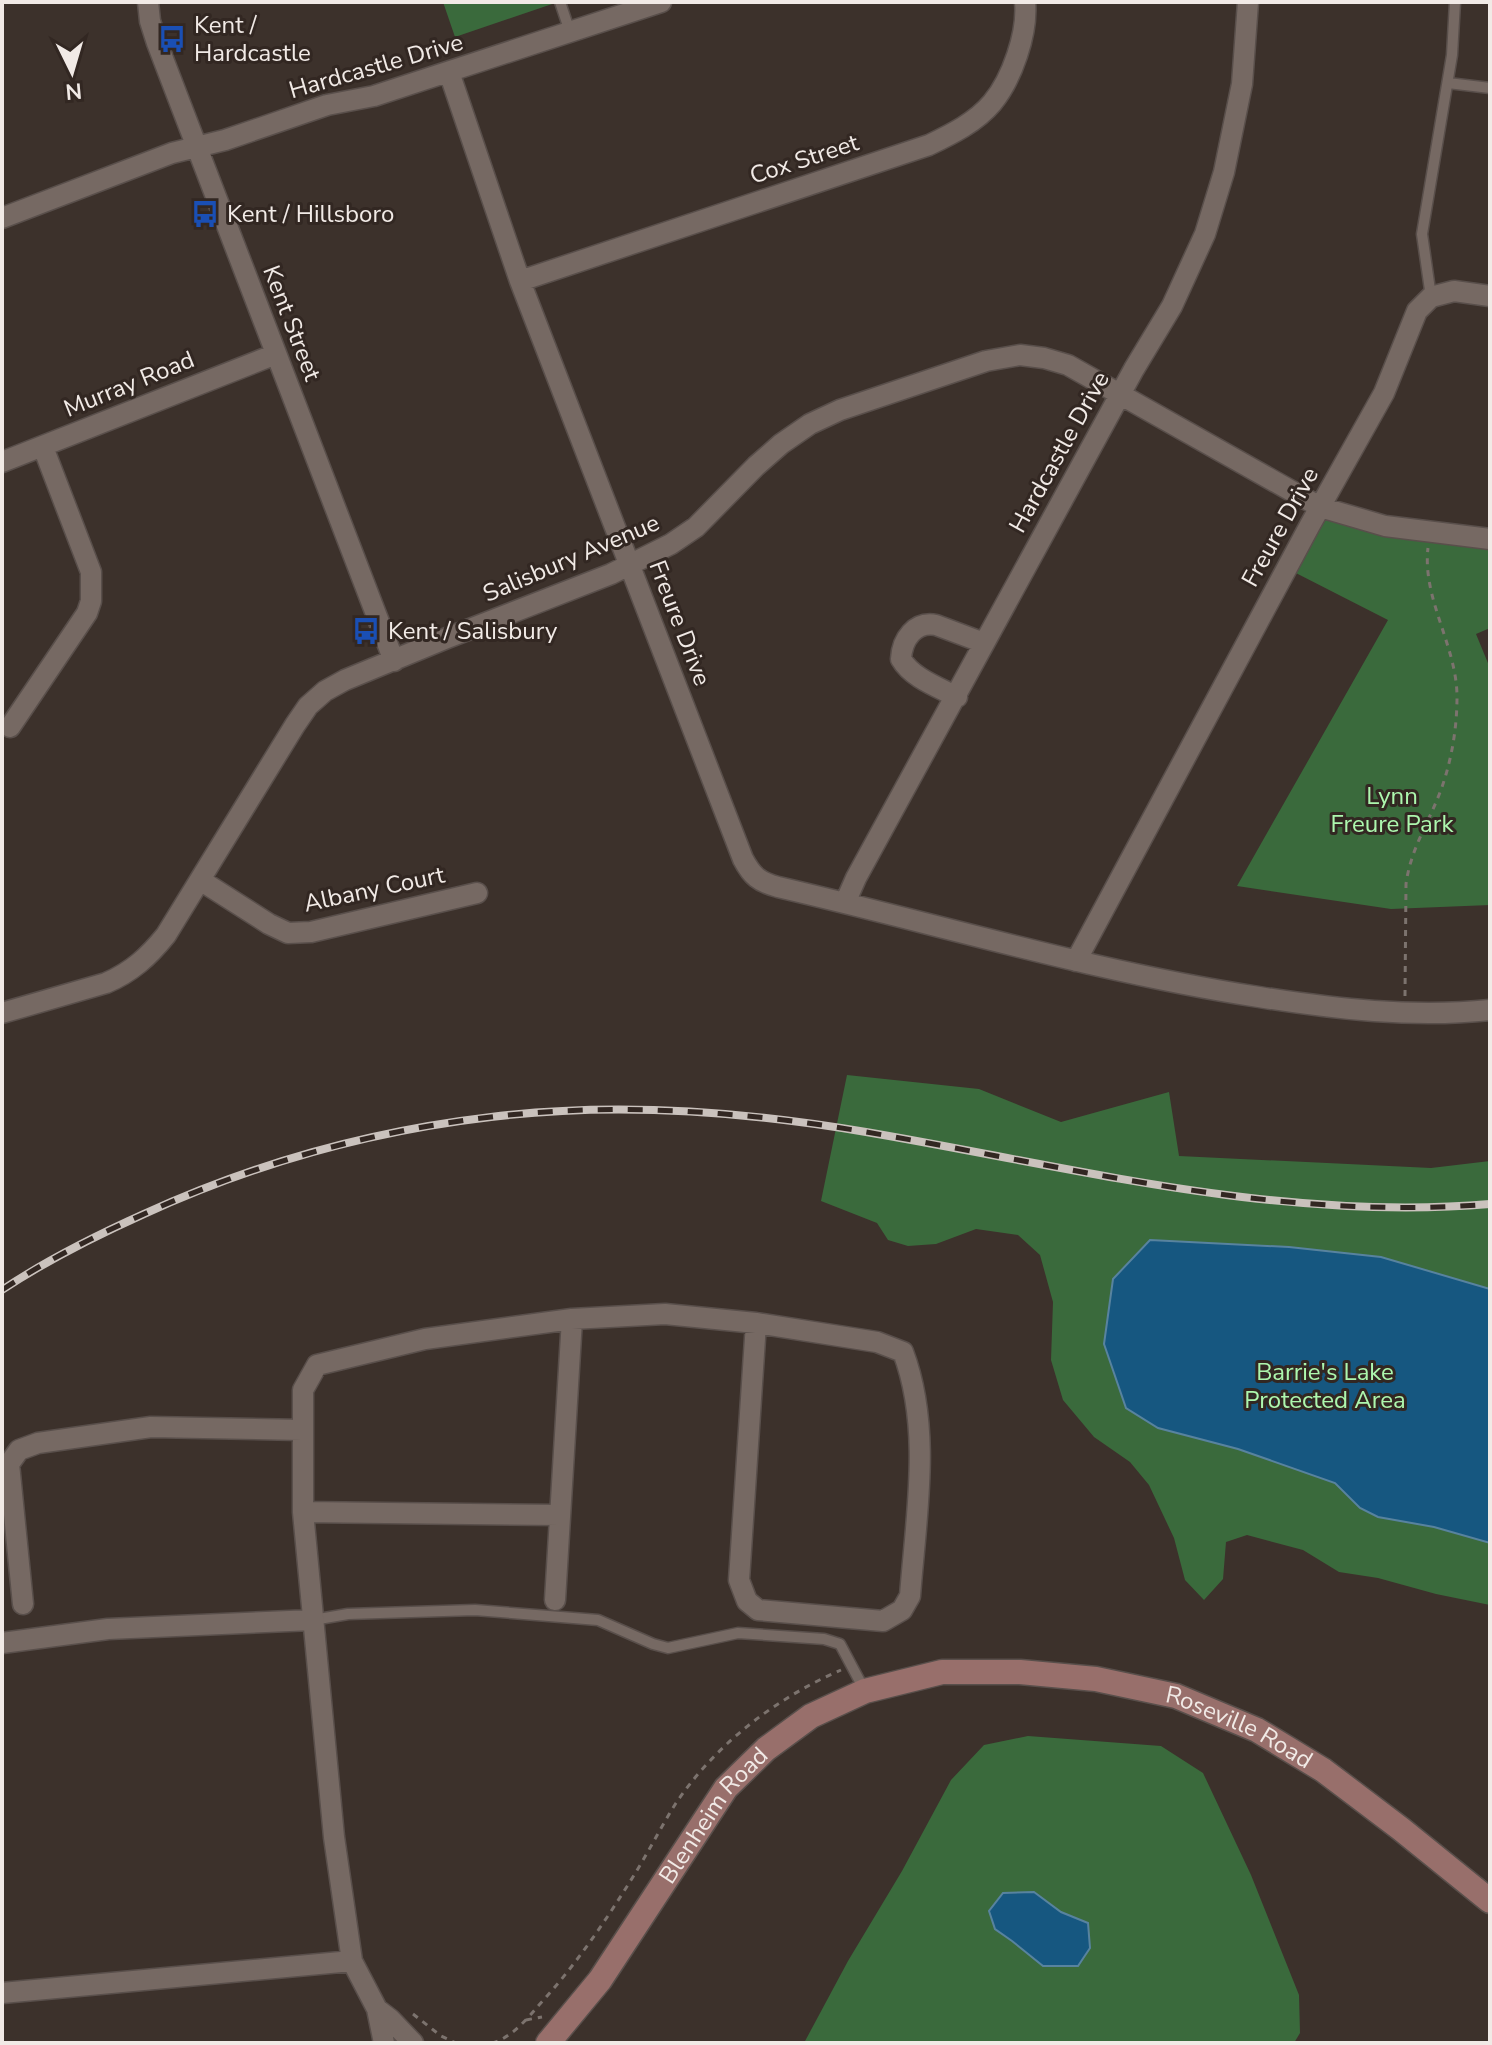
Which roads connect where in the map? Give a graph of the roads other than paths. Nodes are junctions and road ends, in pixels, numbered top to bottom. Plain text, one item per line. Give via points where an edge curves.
1 (148, 2) edge
2 (560, 2) edge
3 (661, 2) edge
4 (1025, 2) edge
5 (1248, 2) edge
6 (1455, 2) edge
7 (570, 32) junction
8 (449, 72) junction
9 (1448, 83) junction
10 (1490, 88) edge
11 (197, 147) junction
12 (2, 218) edge
13 (520, 281) junction
14 (1490, 296) edge
15 (1431, 297) junction
16 (276, 354) junction
17 (1121, 395) junction
18 (43, 447) junction
19 (2, 462) edge
20 (1320, 507) junction
21 (1490, 539) edge
22 (630, 565) junction
23 (984, 643) junction
24 (394, 661) junction
25 (957, 697) junction
26 (10, 727) dead end
27 (200, 880) junction
28 (477, 893) dead end
29 (845, 903) junction
30 (1076, 961) junction
31 (1490, 1010) edge
32 (2, 1013) edge
33 (572, 1319) junction
34 (756, 1323) junction
35 (302, 1430) junction
36 (303, 1512) junction
37 (560, 1515) junction
38 (555, 1600) dead end
39 (23, 1604) dead end
40 (313, 1620) junction
41 (2, 1643) edge
42 (942, 1672) joint
43 (865, 1691) junction
44 (1490, 1901) edge
45 (352, 1961) junction
46 (2, 1993) edge
47 (377, 2009) junction
48 (384, 2043) edge
49 (413, 2043) edge
50 (547, 2043) edge

1 - 11 street, Kent Street via 157,43
2 - 7 lane
3 - 7 street, Hardcastle Drive
4 - 13 street, Cox Street via 1022,37 1003,87 973,121 953,133
5 - 17 street, Hardcastle Drive via 1242,84 1205,234 1172,306
6 - 9 lane
7 - 8 street, Hardcastle Drive
8 - 11 street, Hardcastle Drive
8 - 13 street, Freure Drive
9 - 10 lane
9 - 15 lane via 1422,234
11 - 12 street, Hardcastle Drive
11 - 16 street, Kent Street
13 - 22 street, Freure Drive
14 - 15 street via 1454,291
15 - 20 street, Freure Drive via 1417,311 1384,393
16 - 18 street, Murray Road
16 - 24 street, Kent Street
17 - 20 street, Salisbury Avenue
17 - 22 street, Salisbury Avenue via 1068,365 1020,355 986,361 840,410 781,444 696,527
17 - 23 street, Hardcastle Drive
18 - 19 street, Murray Road
18 - 26 street via 91,572 91,601
20 - 21 street, Salisbury Avenue via 1385,526
20 - 30 street, Freure Drive
22 - 24 street, Salisbury Avenue
22 - 29 street, Freure Drive via 749,870 762,883
23 - 25 street, Hardcastle Drive
23 - 25 street via 929,623 904,642 905,666
24 - 27 street, Salisbury Avenue via 345,680 308,706
25 - 29 street, Hardcastle Drive
27 - 28 street, Albany Court via 288,933
27 - 32 street, Salisbury Avenue via 166,935 136,967 106,983
29 - 30 street, Freure Drive
30 - 31 street, Freure Drive via 1303,1004 1405,1012
33 - 34 street via 665,1314
33 - 35 street via 425,1339 317,1365 303,1390
33 - 37 street
34 - 34 street via 877,1342 903,1352 917,1412 920,1456 910,1596 902,1610 883,1621 758,1610 747,1601 739,1580
35 - 36 street
35 - 39 street via 151,1427 19,1450 9,1464
36 - 37 street
36 - 40 street
37 - 38 street
40 - 41 street via 108,1629
40 - 43 lane via 475,1610 598,1620 668,1648 738,1633 824,1639 840,1644
40 - 45 street
42 - 43 main road, Blenheim Road
42 - 44 main road, Roseville Road via 1096,1679 1176,1696 1257,1730 1323,1770
43 - 50 main road, Blenheim Road via 811,1716 726,1788 600,1980
45 - 46 street
45 - 47 street
47 - 48 street
47 - 49 street

